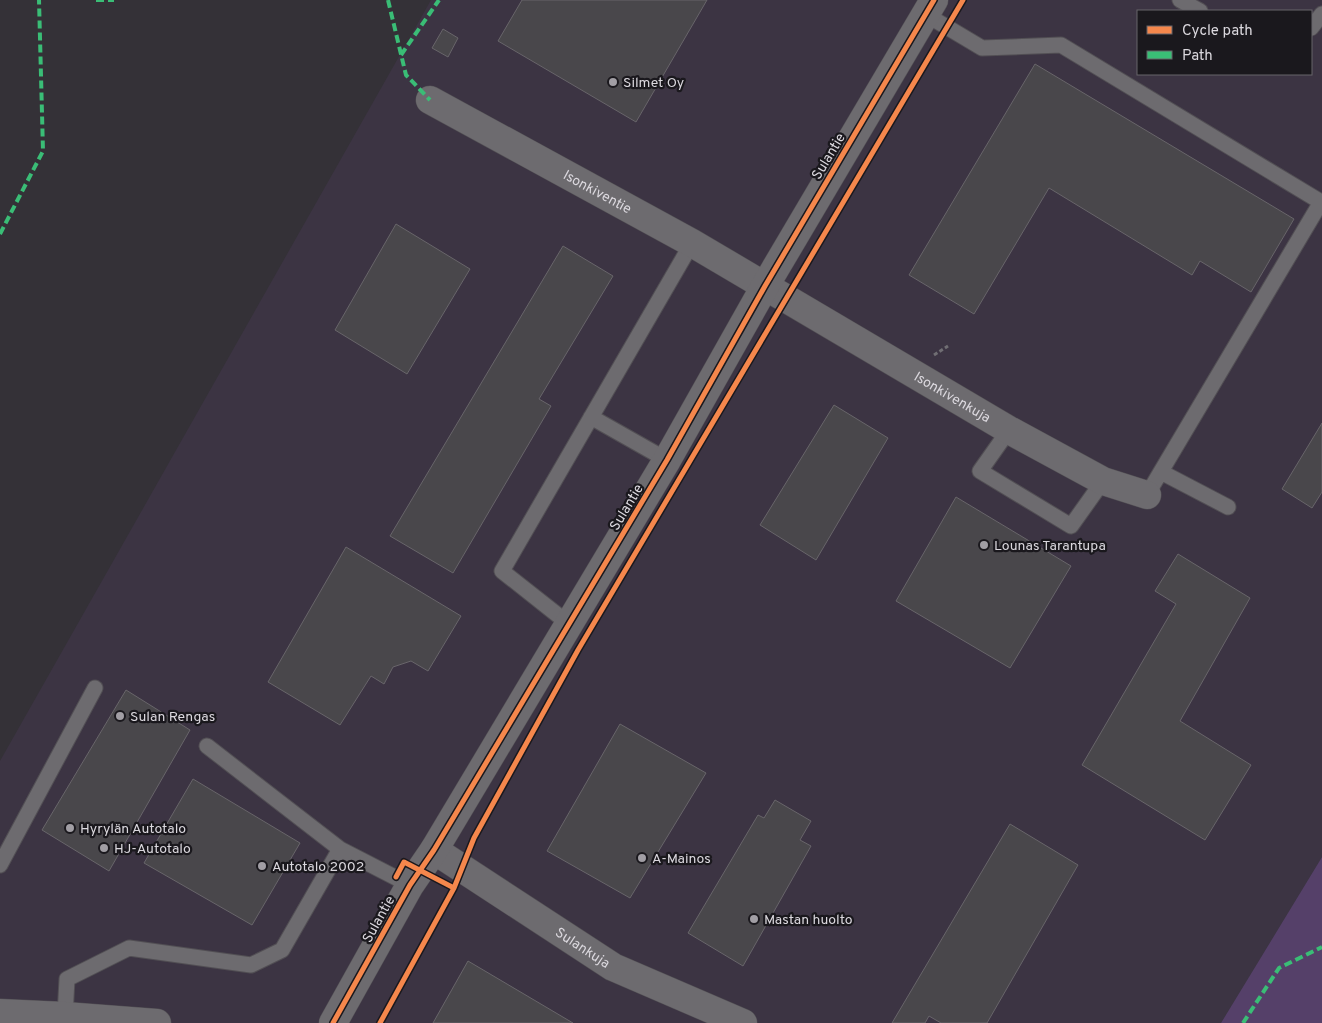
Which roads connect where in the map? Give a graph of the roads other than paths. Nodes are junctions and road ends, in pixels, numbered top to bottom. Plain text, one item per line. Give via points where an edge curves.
1 (1180, 0) edge
2 (930, 7) edge
3 (1198, 10) edge
4 (1322, 14) edge
5 (1312, 27) edge
6 (430, 100) dead end
7 (692, 243) junction
8 (765, 286) junction
9 (591, 417) junction
10 (1009, 430) junction
11 (667, 460) junction
12 (1161, 472) junction
13 (1103, 481) junction
14 (1146, 495) joint
15 (1228, 507) dead end
16 (568, 624) junction
17 (95, 688) dead end
18 (207, 746) dead end
19 (340, 849) junction
20 (434, 850) junction
21 (0, 865) edge
22 (410, 885) junction
23 (0, 1014) edge
24 (65, 1016) junction
25 (157, 1023) edge
26 (333, 1023) edge
27 (743, 1023) edge

1 - 3 lane
2 - 8 street, Sulantie
2 - 12 lane via 982,48 1061,45 1321,202
4 - 5 lane
6 - 7 street, Isonkiventie
7 - 8 street, Isonkiventie
7 - 9 lane
8 - 10 street, Isonkivenkuja
8 - 11 street, Sulantie
9 - 11 lane
9 - 16 lane via 502,571
10 - 13 street, Isonkivenkuja
10 - 13 lane via 980,471 1071,526
11 - 16 street, Sulantie
12 - 14 lane
12 - 15 lane
13 - 14 street, Isonkivenkuja
16 - 20 street, Sulantie
17 - 21 lane
18 - 19 lane
19 - 22 lane
19 - 24 lane via 282,950 251,965 129,948 67,979
20 - 22 street, Sulantie
20 - 27 street, Sulankuja via 613,967
22 - 26 street, Sulantie
23 - 24 street
24 - 25 street

